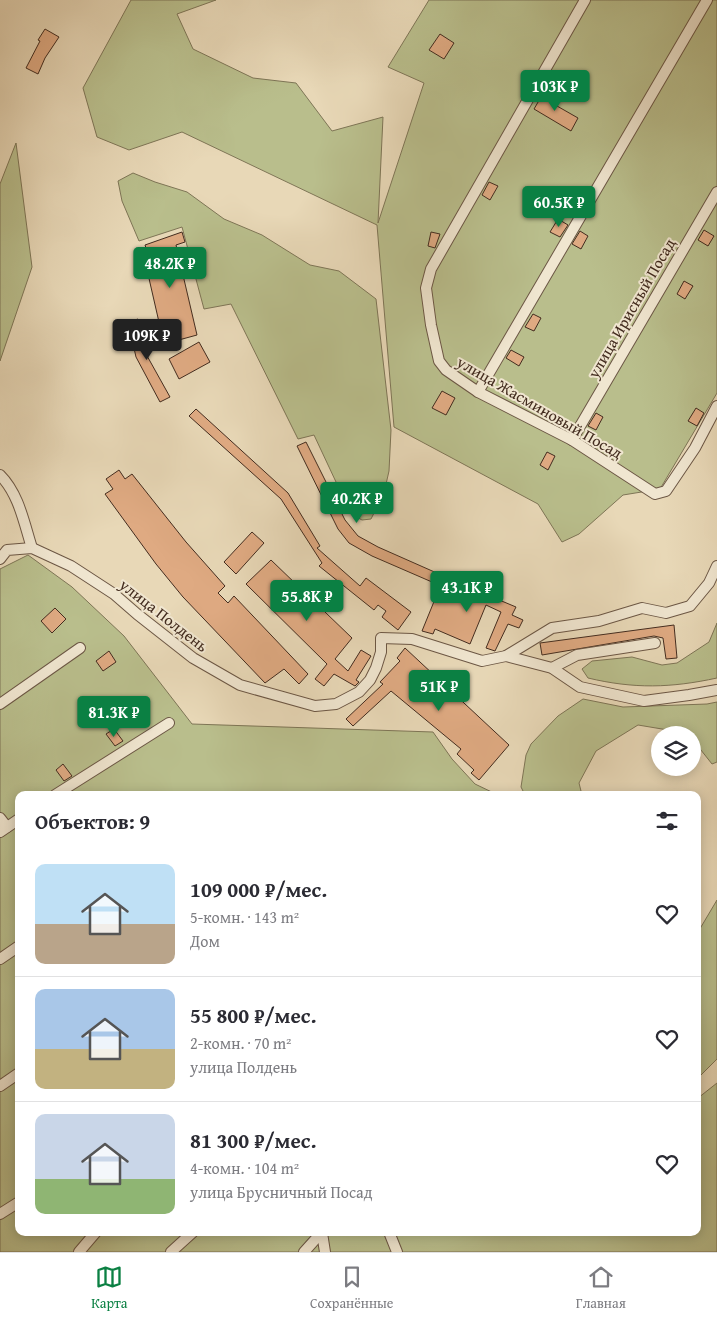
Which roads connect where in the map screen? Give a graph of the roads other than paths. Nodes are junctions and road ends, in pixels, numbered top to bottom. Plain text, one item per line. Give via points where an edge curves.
1 (585, 0) edge
2 (707, 0) edge
3 (717, 192) edge
4 (478, 392) junction
5 (717, 406) edge
6 (572, 440) junction
7 (0, 475) edge
8 (32, 548) junction
9 (0, 559) edge
10 (717, 566) edge
11 (656, 643) dead end
12 (80, 648) dead end
13 (506, 656) junction
14 (552, 668) junction
15 (717, 690) edge
16 (0, 704) edge
17 (169, 723) dead end
18 (61, 791) edge
19 (0, 818) edge
20 (15, 822) edge
21 (3, 829) edge
22 (15, 949) edge
23 (0, 959) edge
24 (15, 1076) edge
25 (0, 1086) edge
26 (15, 1205) edge
27 (0, 1214) edge
28 (93, 1236) edge
29 (189, 1236) edge
30 (319, 1236) edge
31 (322, 1236) edge
32 (390, 1236) edge
33 (79, 1252) edge
34 (171, 1252) edge
35 (304, 1252) edge
36 (325, 1252) edge
37 (396, 1252) edge

1 - 4 street, улица Жасминовый Посад via 431,269 426,288 440,361 446,370
2 - 4 street
3 - 6 street, улица Ирисный Посад
4 - 6 street, улица Жасминовый Посад
5 - 6 street, улица Жасминовый Посад via 695,448 666,491 654,494
7 - 8 street via 20,508
8 - 9 street, улица Полдень via 7,550
8 - 13 street, улица Полдень via 71,566 114,594 192,658 240,685 315,706 336,704 359,692 376,668 381,638 412,639 482,661
10 - 13 street, улица Полдень via 709,583 690,606 666,613 642,608 599,621 552,628
11 - 14 street via 577,655
12 - 16 street
13 - 14 street
14 - 15 street via 580,687 644,701
17 - 18 street
19 - 21 street
20 - 21 street
22 - 23 street
24 - 25 street
26 - 27 street
28 - 33 street
29 - 34 street
30 - 35 street
31 - 36 street
32 - 37 street

